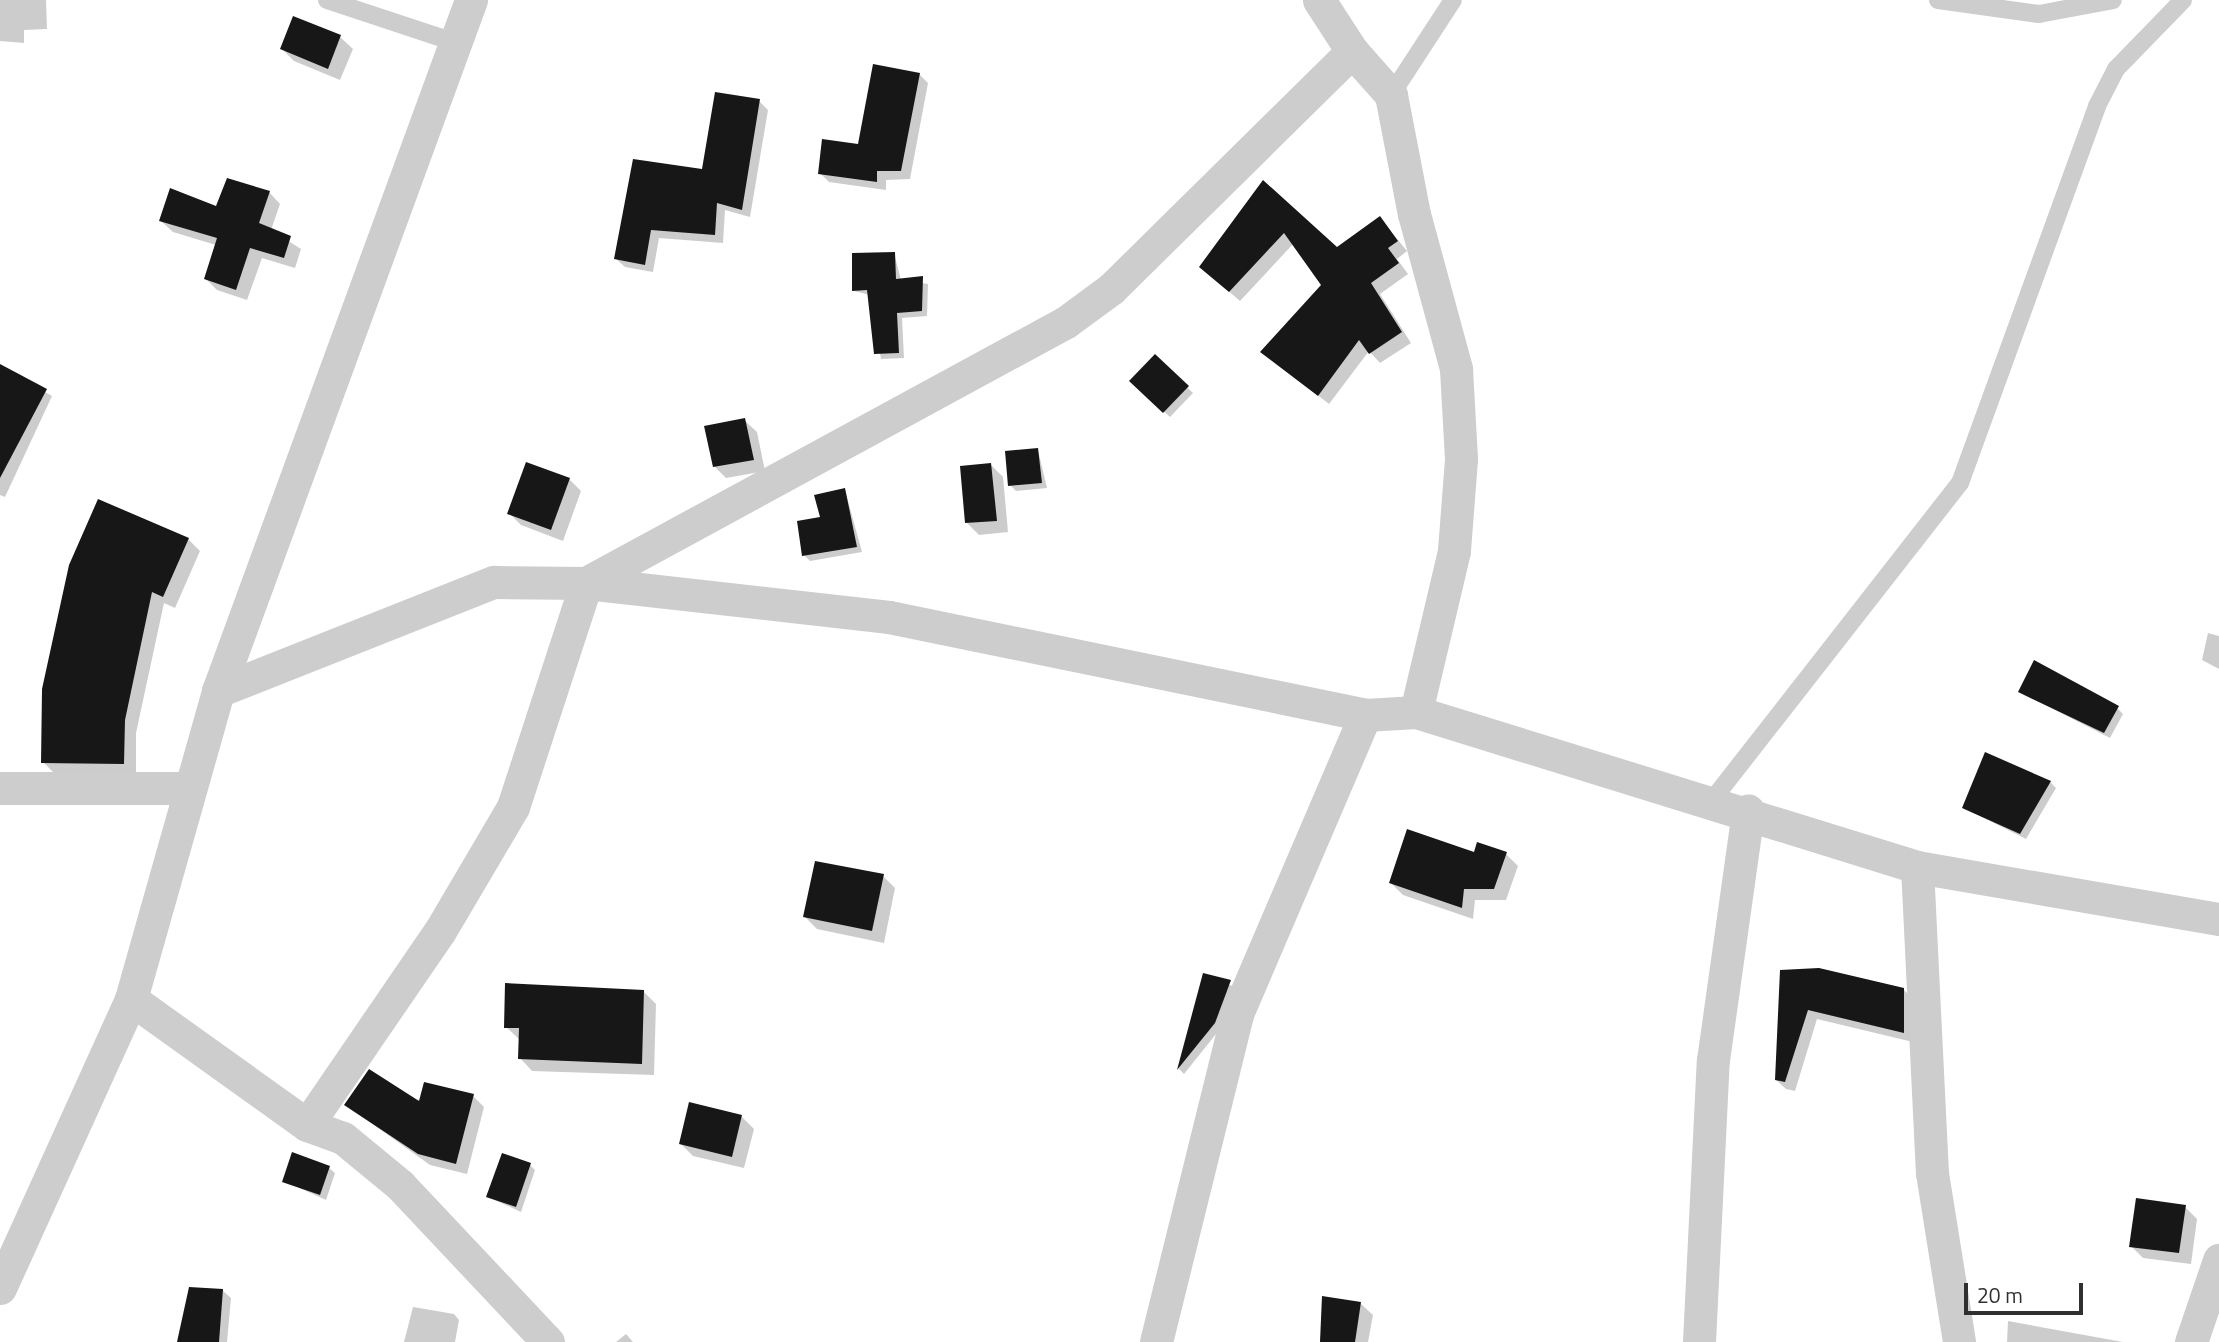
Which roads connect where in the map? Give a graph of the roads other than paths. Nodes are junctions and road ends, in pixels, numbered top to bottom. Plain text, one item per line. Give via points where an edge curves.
1 (327, 0) edge
2 (471, 0) edge
3 (1320, 0) edge
4 (1453, 0) edge
5 (1938, 0) edge
6 (2113, 0) edge
7 (2183, 0) edge
8 (2001, 6) edge
9 (451, 41) junction
10 (1352, 51) junction
11 (1391, 95) junction
12 (586, 583) junction
13 (218, 691) junction
14 (1416, 712) junction
15 (1365, 715) junction
16 (0, 788) edge
17 (187, 788) junction
18 (1713, 799) junction
19 (1748, 810) junction
20 (1917, 867) junction
21 (2219, 919) edge
22 (131, 999) junction
23 (307, 1125) junction
24 (2219, 1260) edge
25 (0, 1288) edge
26 (548, 1342) edge
27 (1156, 1342) edge
28 (1699, 1342) edge
29 (1959, 1342) edge
30 (2191, 1342) edge

1 - 9 lane
2 - 9 street
3 - 10 street
4 - 11 lane
5 - 8 lane
6 - 8 lane via 2039,14
7 - 18 lane via 2116,69 2098,106 1961,483
9 - 13 street
10 - 11 street
10 - 12 street via 1111,289 1066,322
11 - 14 street via 1414,214 1453,351 1461,459 1449,582
12 - 13 street via 494,582
12 - 15 street via 889,617
12 - 23 street via 513,807 440,932
13 - 17 street
14 - 15 street
14 - 18 street
15 - 27 street via 1237,1014
16 - 17 street
17 - 22 street
18 - 19 street
19 - 20 street
19 - 28 street via 1713,1060
20 - 21 street
20 - 29 street via 1932,1173
22 - 23 street
22 - 25 street
23 - 26 street via 342,1138 400,1185
24 - 30 street

